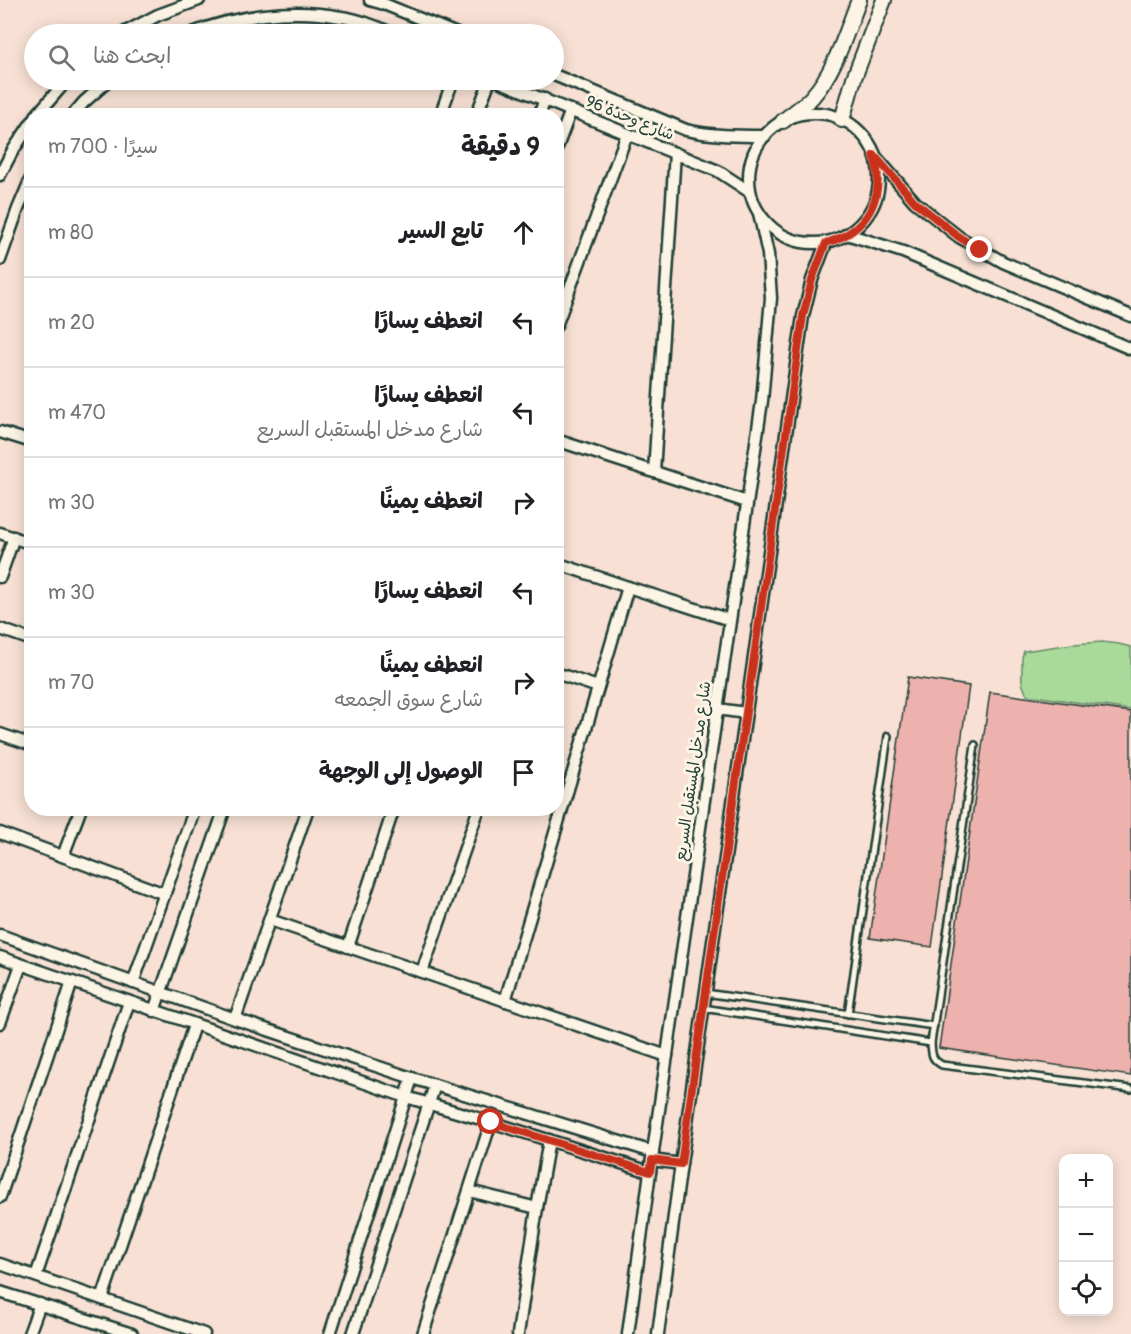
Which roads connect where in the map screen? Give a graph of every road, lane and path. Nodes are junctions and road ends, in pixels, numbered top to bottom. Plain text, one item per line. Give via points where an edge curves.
1 (199, 0) edge
2 (370, 0) edge
3 (859, 0) edge
4 (884, 0) edge
5 (141, 24) edge
6 (222, 24) edge
7 (368, 24) edge
8 (433, 24) edge
9 (564, 79) edge
10 (58, 90) edge
11 (98, 90) edge
12 (449, 90) edge
13 (486, 90) edge
14 (522, 90) edge
15 (545, 99) junction
16 (43, 108) edge
17 (79, 108) edge
18 (443, 108) edge
19 (480, 108) edge
20 (542, 108) edge
21 (570, 110) junction
22 (842, 120) junction
23 (783, 121) junction
24 (564, 127) edge
25 (627, 134) junction
26 (765, 136) junction
27 (24, 137) edge
28 (675, 153) junction
29 (874, 155) junction
30 (0, 175) edge
31 (750, 192) junction
32 (24, 194) edge
33 (759, 213) junction
34 (847, 234) junction
35 (826, 243) junction
36 (0, 260) edge
37 (564, 304) edge
38 (1131, 316) edge
39 (1131, 348) edge
40 (0, 432) edge
41 (24, 440) edge
42 (564, 443) edge
43 (654, 472) junction
44 (747, 502) junction
45 (0, 533) edge
46 (14, 537) junction
47 (24, 540) edge
48 (564, 566) edge
49 (0, 577) edge
50 (627, 587) junction
51 (730, 620) junction
52 (0, 629) edge
53 (24, 636) edge
54 (564, 676) edge
55 (598, 687) junction
56 (717, 709) junction
57 (746, 713) junction
58 (0, 734) edge
59 (888, 736) dead end
60 (24, 742) edge
61 (975, 745) dead end
62 (564, 802) edge
63 (78, 816) edge
64 (192, 816) edge
65 (222, 816) edge
66 (305, 816) edge
67 (391, 816) edge
68 (475, 816) edge
69 (560, 816) edge
70 (0, 833) edge
71 (63, 856) junction
72 (165, 894) junction
73 (270, 920) junction
74 (0, 936) edge
75 (348, 947) junction
76 (0, 957) edge
77 (21, 965) junction
78 (422, 972) junction
79 (72, 982) junction
80 (133, 983) junction
81 (160, 993) junction
82 (705, 993) junction
83 (505, 1001) junction
84 (129, 1002) junction
85 (703, 1008) junction
86 (154, 1011) junction
87 (848, 1014) junction
88 (235, 1019) junction
89 (0, 1023) edge
90 (194, 1025) junction
91 (934, 1026) junction
92 (931, 1043) junction
93 (667, 1056) junction
94 (412, 1078) junction
95 (435, 1085) junction
96 (1131, 1089) edge
97 (406, 1097) junction
98 (429, 1104) junction
99 (491, 1122) junction
100 (549, 1140) junction
101 (652, 1156) junction
102 (681, 1164) junction
103 (650, 1172) junction
104 (469, 1191) junction
105 (0, 1197) edge
106 (537, 1208) junction
107 (359, 1244) junction
108 (380, 1250) junction
109 (0, 1264) edge
110 (36, 1276) junction
111 (0, 1292) edge
112 (102, 1299) junction
113 (40, 1304) junction
114 (108, 1330) edge
115 (29, 1334) edge
116 (132, 1334) edge
117 (204, 1334) edge
118 (330, 1334) edge
119 (353, 1334) edge
120 (423, 1334) edge
121 (518, 1334) edge
122 (628, 1334) edge
123 (658, 1334) edge

1 - 5 street
2 - 8 street
3 - 23 street via 831,70 812,97
4 - 22 street
6 - 7 street via 304,13
9 - 26 street, شارع وحدة 96 via 686,130 724,136
10 - 16 street
11 - 17 street
12 - 18 street
13 - 19 street
14 - 15 street, شارع وحدة 96
15 - 20 street
15 - 21 street, شارع وحدة 96
21 - 24 street
21 - 25 street, شارع وحدة 96
22 - 23 street via 806,114
22 - 29 street via 861,135
23 - 26 street
25 - 28 street, شارع وحدة 96
25 - 37 street
26 - 31 street via 750,168
27 - 30 street
28 - 31 street, شارع وحدة 96 via 718,171
28 - 43 street
29 - 34 street via 878,180 873,206
29 - 38 street via 915,202 959,237 1003,262
31 - 33 street
32 - 36 street
33 - 35 street via 783,235 804,242
33 - 44 street, شارع مدخل المستقبل السريع via 768,254 771,298
34 - 35 street
34 - 39 street via 903,252
35 - 57 street via 803,316
40 - 41 street
42 - 43 street
43 - 44 street
44 - 51 street, شارع مدخل المستقبل السريع
45 - 46 street
46 - 47 street
46 - 49 street
48 - 50 street
50 - 51 street
50 - 55 street
51 - 56 street, شارع مدخل المستقبل السريع
52 - 53 street
54 - 55 street
55 - 62 street
56 - 57 street
56 - 93 street, شارع مدخل المستقبل السريع
57 - 82 street
58 - 60 street
59 - 87 lane
61 - 91 lane
63 - 71 street
64 - 72 street
65 - 81 street
66 - 73 street
67 - 75 street
68 - 78 street
69 - 83 street
70 - 71 street
71 - 72 street
72 - 80 street
73 - 75 street
73 - 88 street
74 - 80 street
75 - 78 street
76 - 77 street
77 - 79 street
77 - 89 street
78 - 83 street
79 - 84 street
79 - 105 street
80 - 81 street
81 - 86 street
81 - 88 street
82 - 85 street
82 - 87 lane
83 - 93 street
84 - 86 street
84 - 110 street
85 - 92 lane
85 - 102 street
86 - 90 street
87 - 91 lane
88 - 94 street
90 - 97 street
90 - 112 street
91 - 92 lane
92 - 96 lane via 932,1056 942,1065
93 - 101 street, شارع مدخل المستقبل السريع
94 - 95 street
94 - 97 street
95 - 98 street
95 - 101 street
97 - 98 street
97 - 107 street
98 - 99 street
98 - 108 street
99 - 100 street
99 - 104 street
100 - 103 street
100 - 106 street
101 - 102 street
101 - 103 street, شارع مدخل المستقبل السريع
102 - 123 street
103 - 122 street, شارع مدخل المستقبل السريع
104 - 106 street
104 - 120 street
106 - 121 street
107 - 108 street
107 - 118 street
108 - 119 street
109 - 110 street
110 - 112 street
111 - 113 street
112 - 117 street
113 - 114 street
113 - 115 street
114 - 116 street

